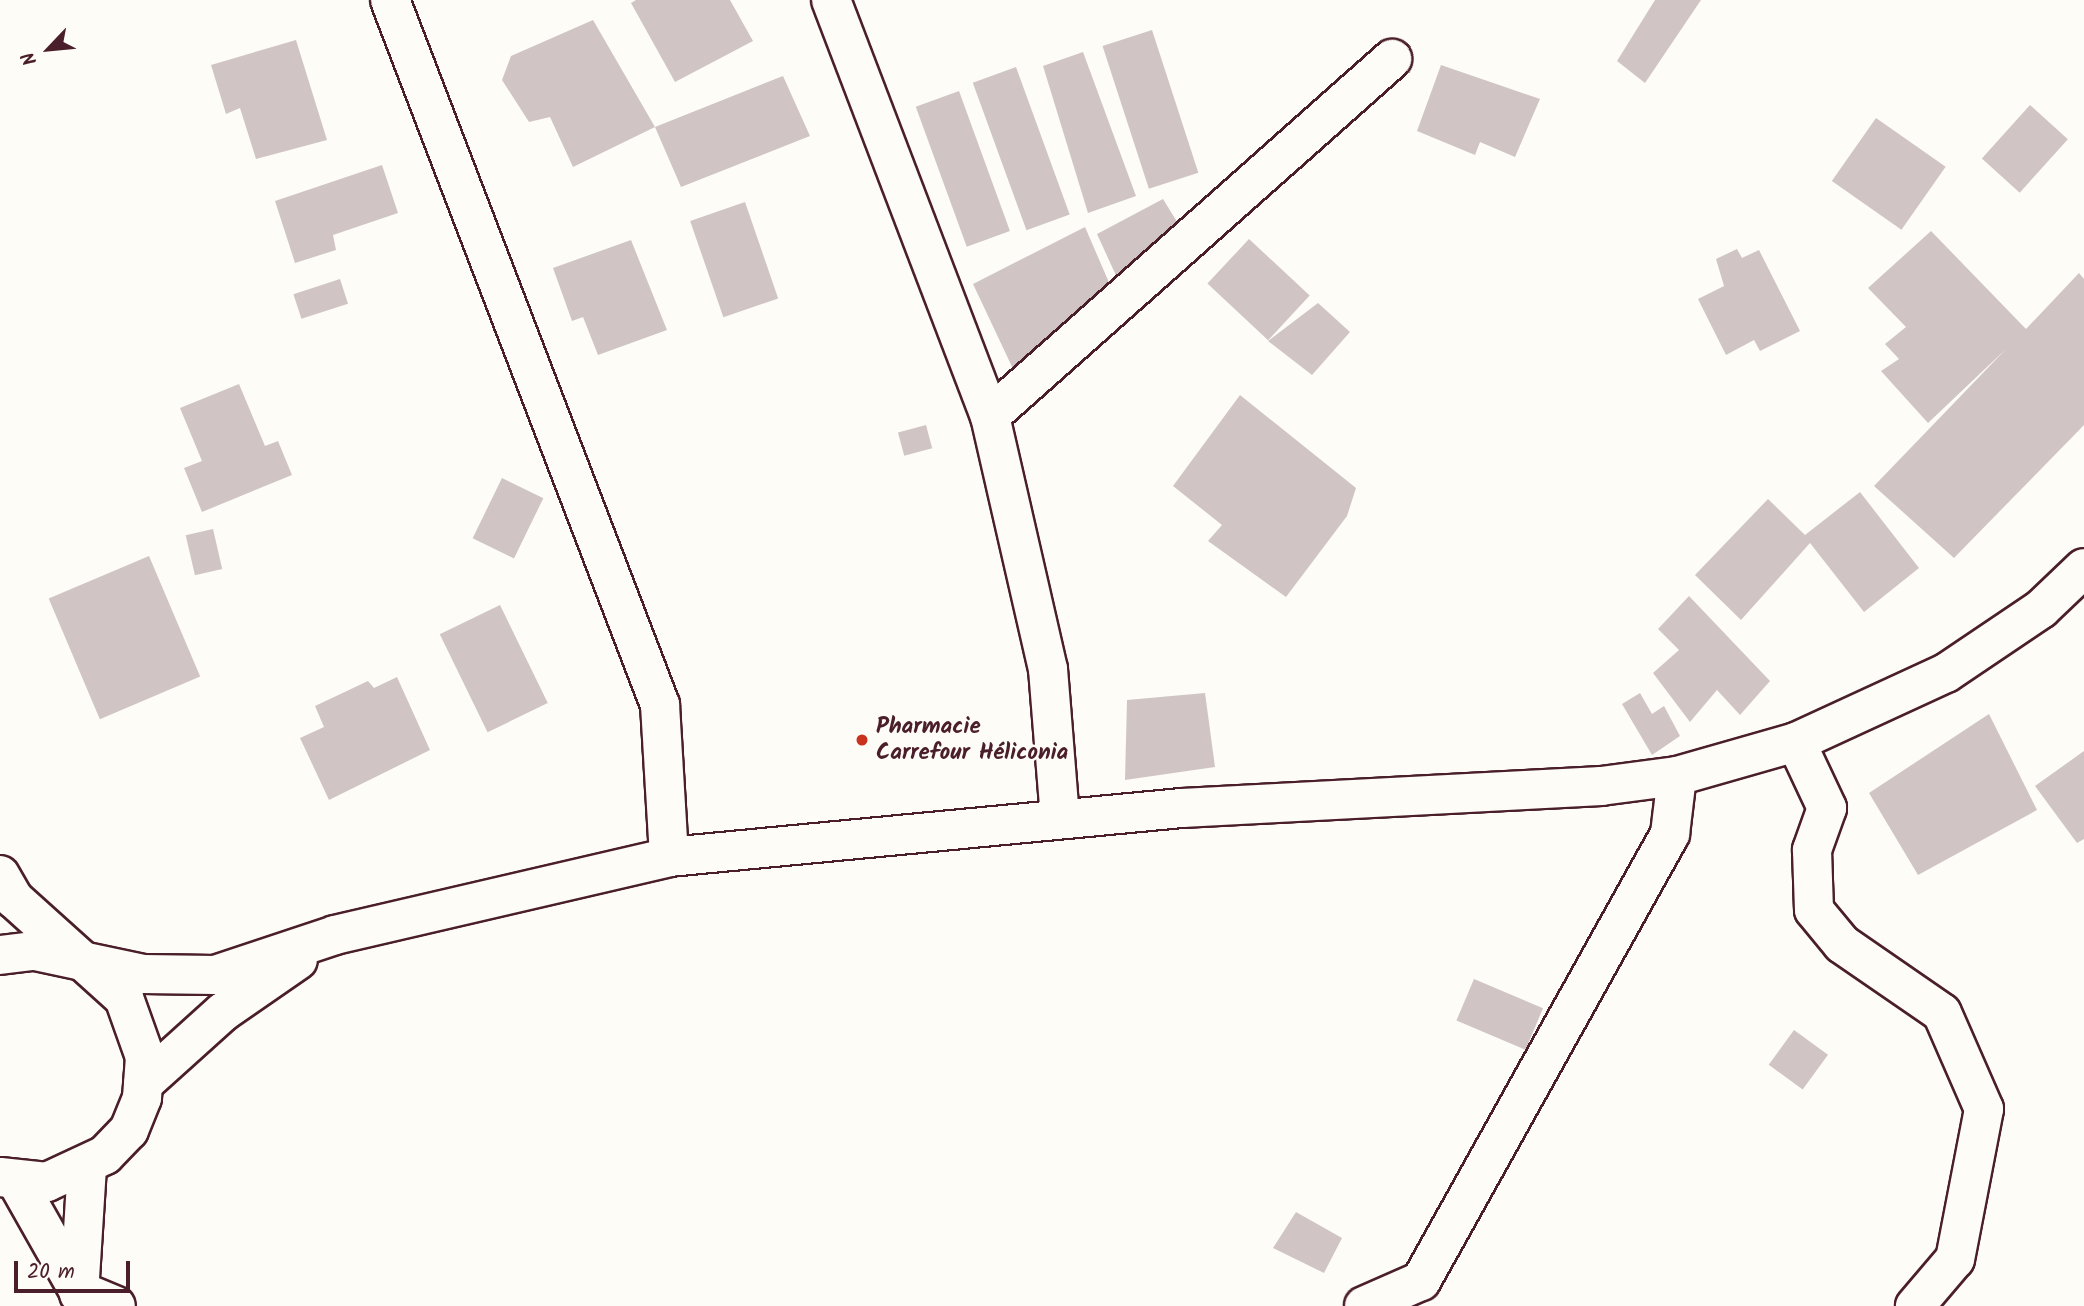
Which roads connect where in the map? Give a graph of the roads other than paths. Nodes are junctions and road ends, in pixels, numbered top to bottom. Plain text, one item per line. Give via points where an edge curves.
1 (390, 0) edge
2 (831, 0) edge
3 (1392, 59) dead end
4 (990, 416) junction
5 (2084, 568) edge
6 (1796, 742) junction
7 (1677, 776) junction
8 (1060, 818) junction
9 (669, 857) junction
10 (0, 874) edge
11 (335, 935) junction
12 (0, 955) edge
13 (85, 962) junction
14 (143, 1084) junction
15 (87, 1167) junction
16 (9, 1179) edge
17 (1424, 1293) edge
18 (79, 1298) edge
19 (116, 1306) edge
20 (1364, 1306) edge
21 (1915, 1306) edge

1 - 9 street via 660,705
2 - 4 street
3 - 4 street
4 - 8 street via 1048,669
5 - 6 street via 2041,609 1946,673
6 - 7 street
6 - 21 street via 1826,808 1812,850 1814,910 1842,944 1942,1013 1984,1110 1955,1259
7 - 8 street via 1589,787
7 - 17 street via 1671,834
8 - 9 street
9 - 11 street
10 - 13 street via 14,900
11 - 13 street via 215,975 143,974
11 - 14 street via 223,1012
12 - 13 street via 35,951
13 - 14 street via 124,998 140,1029
14 - 15 street via 129,1130
15 - 16 street via 47,1182
15 - 18 street
16 - 18 street
17 - 20 street
18 - 19 street

